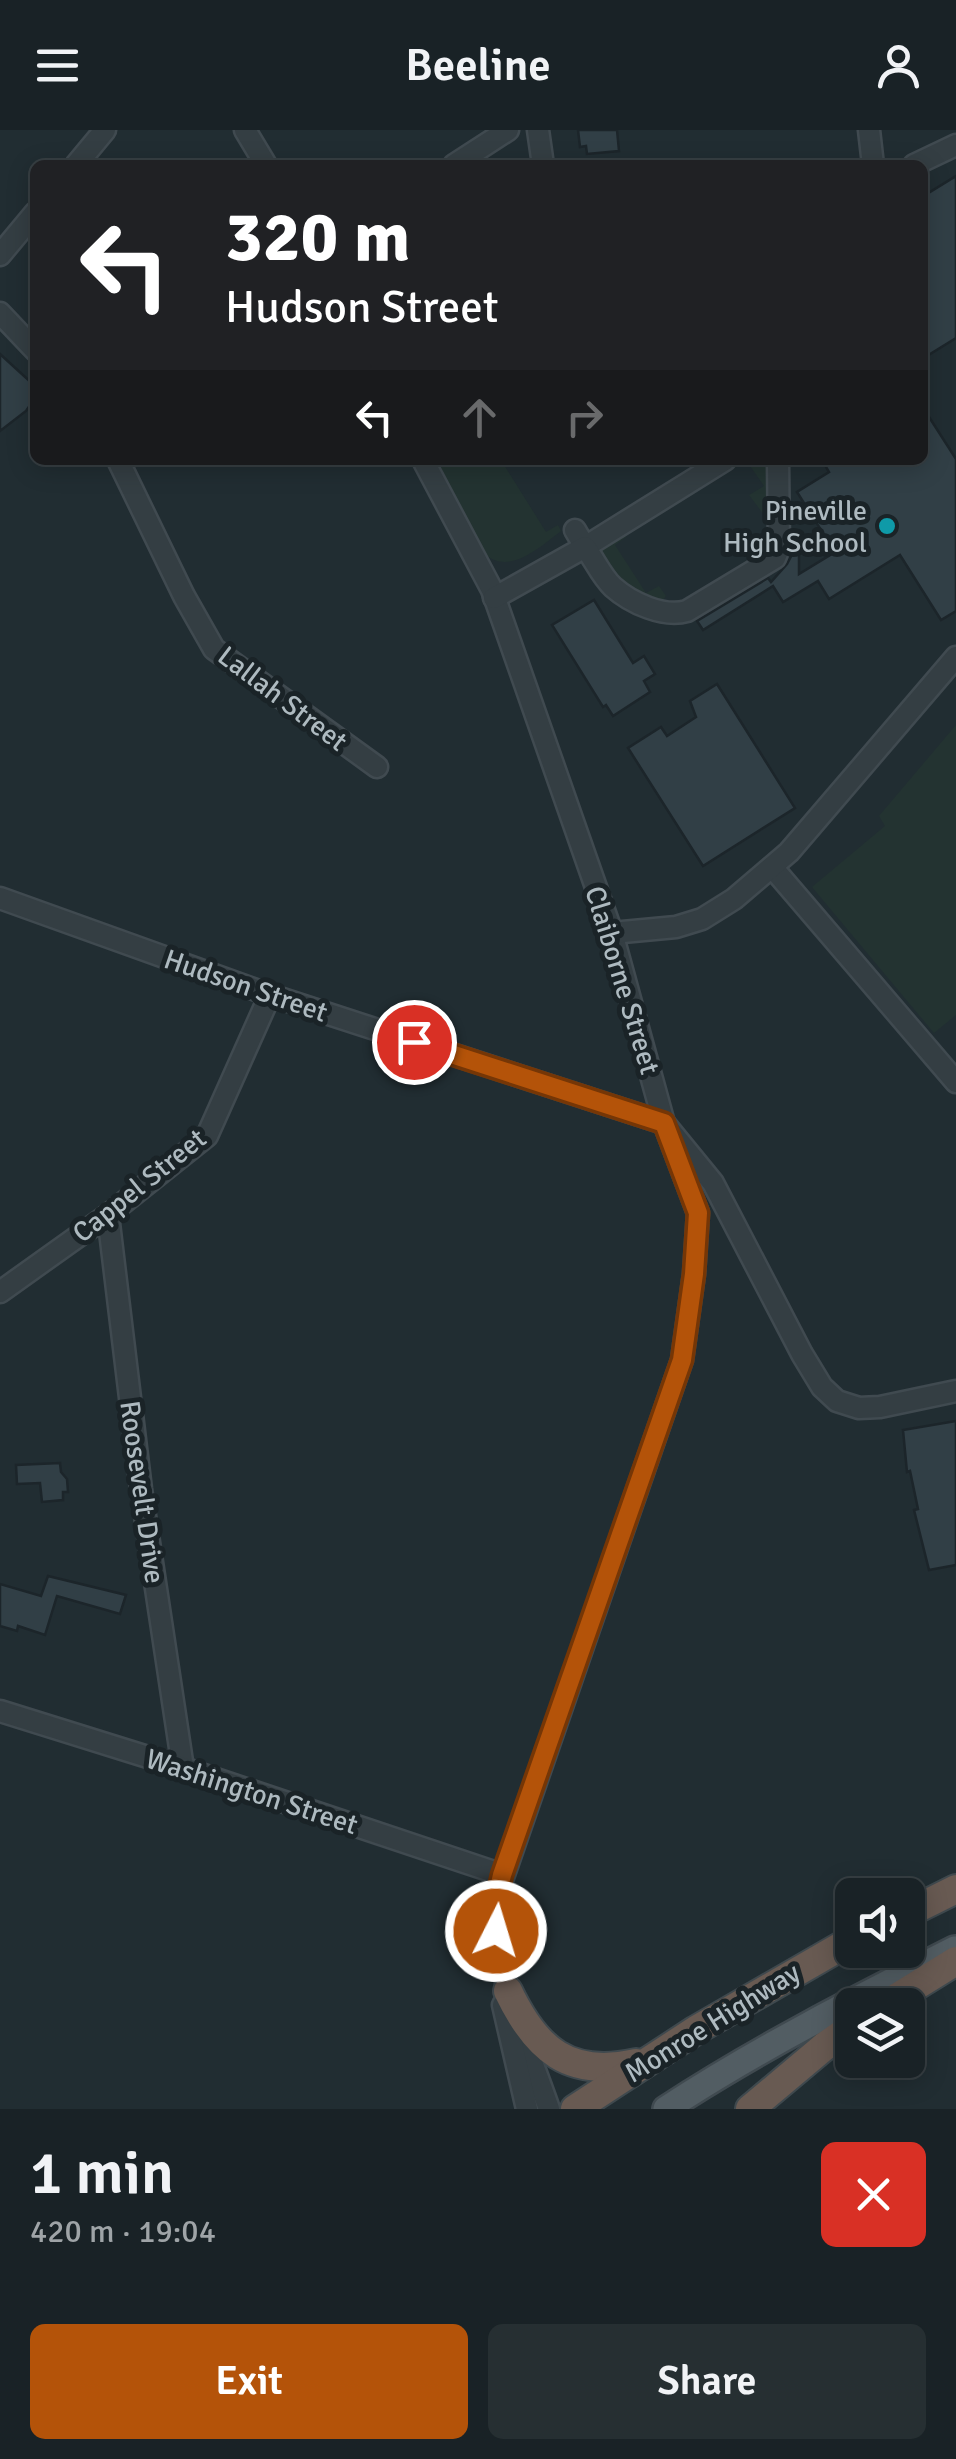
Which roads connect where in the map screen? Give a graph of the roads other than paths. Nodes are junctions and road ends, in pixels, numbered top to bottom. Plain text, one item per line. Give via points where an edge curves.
1 (106, 130) edge
2 (245, 130) edge
3 (508, 130) edge
4 (538, 130) edge
5 (869, 130) edge
6 (956, 144) edge
7 (80, 160) edge
8 (263, 160) edge
9 (462, 160) edge
10 (543, 160) edge
11 (872, 160) edge
12 (924, 160) edge
13 (30, 220) edge
14 (0, 255) edge
15 (0, 313) edge
16 (30, 345) edge
17 (120, 465) edge
18 (427, 465) edge
19 (716, 465) edge
20 (778, 465) edge
21 (580, 538) junction
22 (555, 564) junction
23 (612, 587) junction
24 (494, 598) junction
25 (956, 657) edge
26 (377, 766) dead end
27 (772, 867) junction
28 (0, 898) edge
29 (612, 933) junction
30 (270, 995) junction
31 (947, 1054) edge
32 (956, 1082) edge
33 (664, 1123) junction
34 (108, 1215) junction
35 (0, 1292) edge
36 (956, 1391) edge
37 (0, 1710) edge
38 (183, 1768) junction
39 (502, 1875) junction
40 (956, 1889) edge
41 (925, 1904) edge
42 (956, 1948) edge
43 (835, 1950) edge
44 (956, 1961) edge
45 (505, 1982) junction
46 (912, 1988) edge
47 (835, 2039) edge
48 (656, 2055) junction
49 (528, 2109) edge
50 (549, 2109) edge
51 (575, 2109) edge
52 (666, 2109) edge
53 (750, 2109) edge

1 - 7 street
2 - 8 street
3 - 9 street
4 - 10 street
5 - 11 street
6 - 12 street
13 - 14 street
15 - 16 street
17 - 26 street, Lallah Street via 214,649
18 - 24 street, Claiborne Street
19 - 21 street
20 - 23 street via 775,558 676,615
21 - 22 street
21 - 23 street
22 - 23 street via 579,566
22 - 24 street
24 - 29 street, Claiborne Street
25 - 27 street
27 - 29 street via 702,919
27 - 31 street
28 - 30 street, Hudson Street
29 - 33 street, Claiborne Street
30 - 33 street, Hudson Street
30 - 34 street, Cappel Street via 207,1136
31 - 32 street
33 - 36 street via 713,1183 802,1354 836,1400 880,1408
33 - 39 street, Claiborne Street via 698,1213 682,1360
34 - 35 street, Cappel Street
34 - 38 street, Roosevelt Drive
37 - 38 street, Washington Street
38 - 39 street, Washington Street
39 - 45 street, Claiborne Street via 496,1911
40 - 41 highway
42 - 52 main road via 834,2008
43 - 48 highway, Monroe Highway
44 - 46 highway
45 - 48 highway via 533,2034 571,2063 620,2067
45 - 49 street, Claiborne Street via 505,2024
45 - 50 street, Claiborne Street
47 - 53 highway
48 - 51 highway, Monroe Highway

